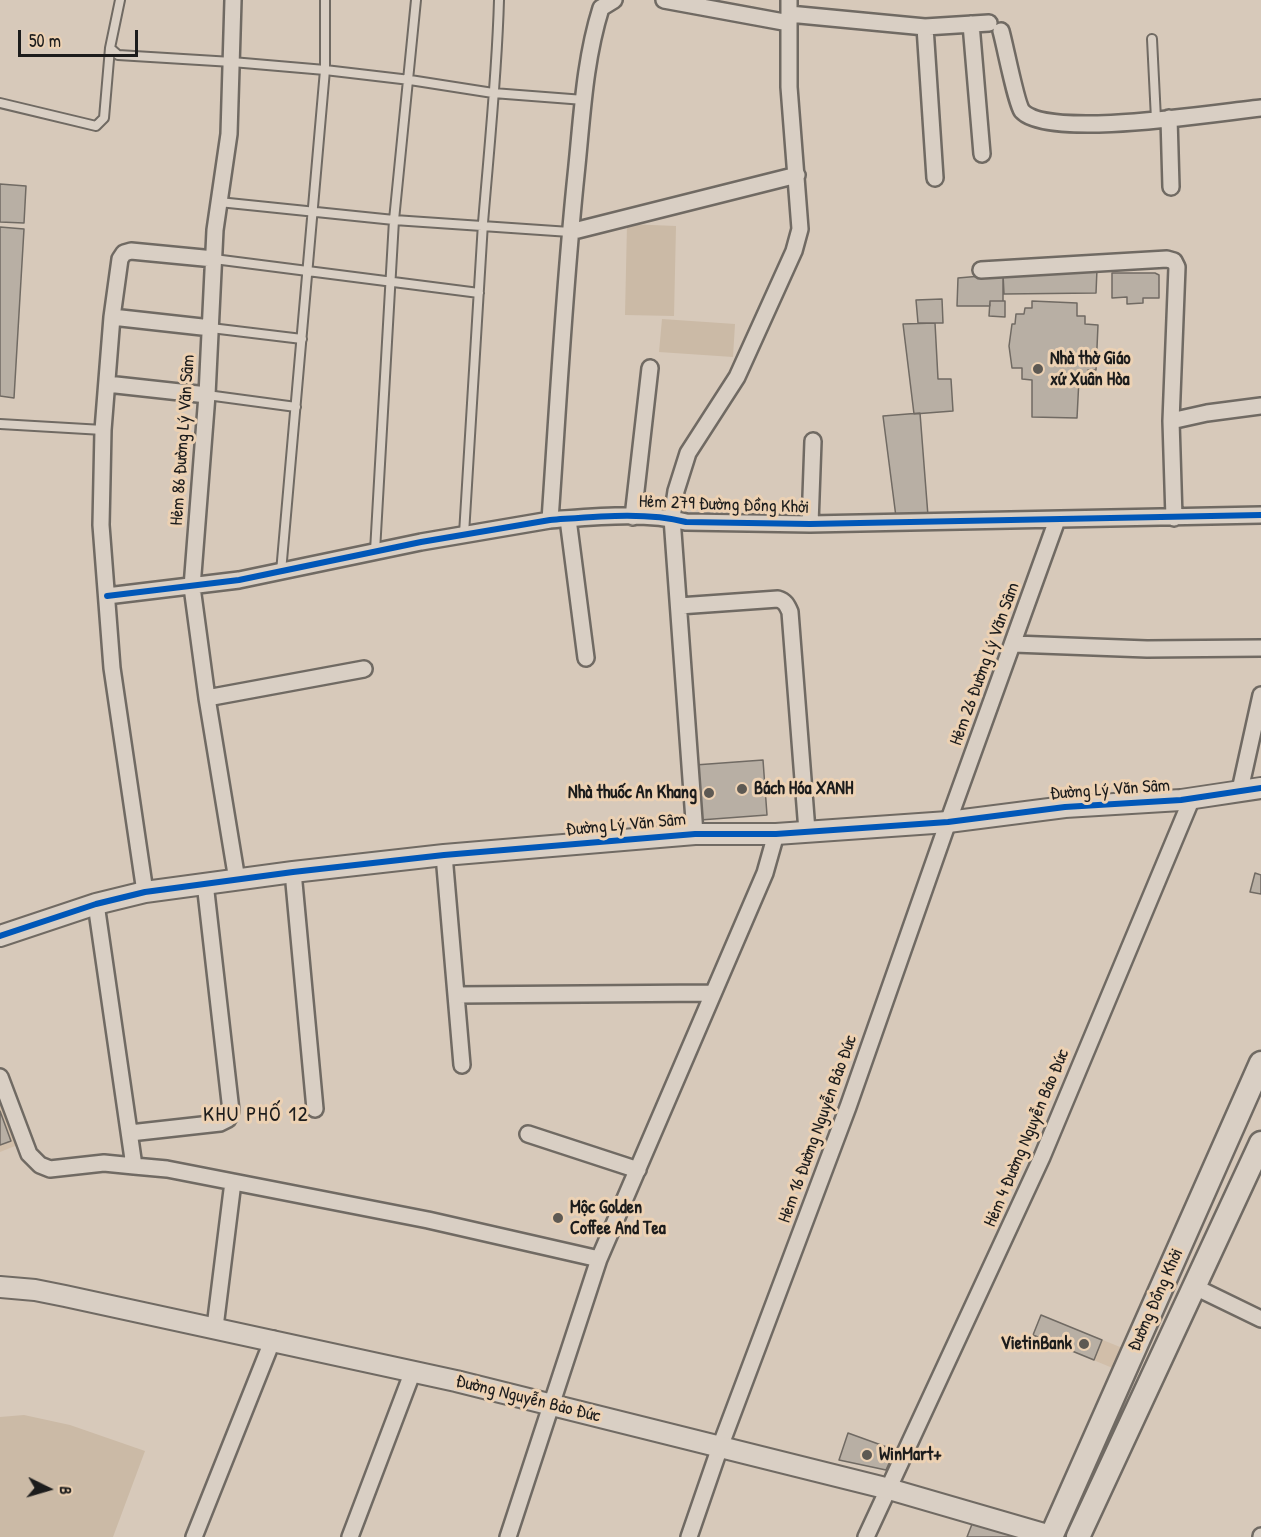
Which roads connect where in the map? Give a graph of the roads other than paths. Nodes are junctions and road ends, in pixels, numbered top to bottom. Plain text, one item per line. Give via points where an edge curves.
1 (120, 0) edge
2 (233, 0) edge
3 (325, 0) edge
4 (416, 0) edge
5 (499, 0) edge
6 (614, 0) edge
7 (664, 0) edge
8 (789, 12) edge
9 (972, 24) junction
10 (925, 27) junction
11 (1152, 39) dead end
12 (110, 48) junction
13 (232, 62) junction
14 (325, 70) junction
15 (410, 80) junction
16 (493, 93) junction
17 (584, 100) junction
18 (0, 103) edge
19 (1261, 108) edge
20 (1162, 119) junction
21 (982, 154) dead end
22 (797, 175) junction
23 (935, 178) dead end
24 (1171, 187) dead end
25 (219, 202) junction
26 (314, 212) junction
27 (394, 220) junction
28 (483, 227) junction
29 (570, 232) junction
30 (214, 260) junction
31 (981, 270) dead end
32 (308, 272) junction
33 (391, 283) junction
34 (479, 293) junction
35 (112, 317) junction
36 (211, 328) junction
37 (302, 339) junction
38 (650, 368) dead end
39 (107, 384) junction
40 (207, 395) junction
41 (1261, 406) edge
42 (296, 407) junction
43 (1172, 421) junction
44 (0, 424) edge
45 (103, 430) junction
46 (813, 441) dead end
47 (1261, 515) edge
48 (633, 517) junction
49 (672, 518) junction
50 (1174, 518) junction
51 (568, 519) junction
52 (550, 520) junction
53 (1057, 520) junction
54 (810, 524) junction
55 (465, 534) junction
56 (375, 551) junction
57 (281, 572) junction
58 (192, 587) junction
59 (107, 596) junction
60 (679, 606) junction
61 (1014, 644) junction
62 (1261, 648) edge
63 (586, 658) dead end
64 (364, 669) dead end
65 (1261, 695) edge
66 (207, 698) junction
67 (1261, 788) edge
68 (1240, 790) junction
69 (1192, 798) junction
70 (948, 822) junction
71 (807, 831) junction
72 (695, 834) junction
73 (776, 834) junction
74 (444, 855) junction
75 (293, 872) junction
76 (237, 880) junction
77 (205, 884) junction
78 (145, 892) junction
79 (96, 904) junction
80 (0, 936) edge
81 (712, 993) junction
82 (456, 995) junction
83 (1261, 1063) edge
84 (462, 1065) dead end
85 (0, 1077) edge
86 (315, 1109) dead end
87 (130, 1133) junction
88 (528, 1134) dead end
89 (1261, 1143) edge
90 (134, 1166) junction
91 (638, 1170) junction
92 (232, 1182) junction
93 (599, 1259) junction
94 (0, 1287) edge
95 (1195, 1287) junction
96 (1261, 1319) edge
97 (215, 1327) junction
98 (273, 1340) junction
99 (413, 1371) junction
100 (550, 1404) junction
101 (720, 1447) junction
102 (889, 1489) junction
103 (194, 1537) edge
104 (350, 1537) edge
105 (508, 1537) edge
106 (689, 1537) edge
107 (866, 1537) edge
108 (1053, 1537) edge
109 (1078, 1537) edge

1 - 12 lane
2 - 13 street, Hẻm 86 Đường Lý Văn Sâm
3 - 14 lane
4 - 15 lane
5 - 16 lane
6 - 17 street via 600,8
7 - 8 street
8 - 10 street
8 - 22 street via 789,87
9 - 10 street
9 - 20 street via 995,27 1019,107 1030,117 1095,125
9 - 21 street
10 - 23 street
11 - 20 lane
12 - 13 lane via 118,55
12 - 18 lane via 104,118 96,126
13 - 14 lane
13 - 25 street, Hẻm 86 Đường Lý Văn Sâm via 230,134
14 - 15 lane
14 - 26 lane
15 - 16 lane
15 - 27 lane
16 - 17 lane
16 - 28 lane
17 - 29 street
19 - 20 street
20 - 24 street
22 - 29 street
22 - 49 street via 800,229 794,251 737,377 688,453
25 - 26 lane
25 - 30 street, Hẻm 86 Đường Lý Văn Sâm
26 - 27 lane
26 - 32 lane
27 - 28 lane
27 - 33 lane
28 - 29 lane
28 - 34 lane
29 - 52 street
30 - 32 lane
30 - 35 street via 124,253
30 - 36 street, Hẻm 86 Đường Lý Văn Sâm
31 - 43 street via 1174,261 1177,267
32 - 33 lane
32 - 37 lane
33 - 34 lane
33 - 56 lane
34 - 55 lane
35 - 36 street
35 - 39 street
36 - 37 lane
36 - 40 street, Hẻm 86 Đường Lý Văn Sâm
37 - 42 lane
38 - 48 street
39 - 40 street
39 - 45 street
40 - 42 lane
40 - 58 street, Hẻm 86 Đường Lý Văn Sâm
41 - 43 street
42 - 57 lane
43 - 50 street
44 - 45 lane
45 - 59 street via 101,525
46 - 54 street
47 - 50 street, Hẻm 279 Đường Đồng Khởi
48 - 49 street, Hẻm 279 Đường Đồng Khởi
48 - 51 street, Hẻm 279 Đường Đồng Khởi
49 - 54 street, Hẻm 279 Đường Đồng Khởi via 686,522
49 - 60 street
50 - 53 street, Hẻm 279 Đường Đồng Khởi
51 - 52 street, Hẻm 279 Đường Đồng Khởi
51 - 63 street
52 - 55 street, Hẻm 279 Đường Đồng Khởi
53 - 54 street, Hẻm 279 Đường Đồng Khởi
53 - 61 street, Hẻm 26 Đường Lý Văn Sâm
55 - 56 street, Hẻm 279 Đường Đồng Khởi
56 - 57 street, Hẻm 279 Đường Đồng Khởi
57 - 58 street, Hẻm 279 Đường Đồng Khởi
58 - 59 street, Hẻm 279 Đường Đồng Khởi
58 - 66 street, Hẻm 86 Đường Lý Văn Sâm
59 - 78 street via 115,691
60 - 71 street via 778,598 788,605
60 - 72 street
61 - 62 street
61 - 70 street, Hẻm 26 Đường Lý Văn Sâm
64 - 66 street
65 - 68 street
66 - 76 street, Hẻm 86 Đường Lý Văn Sâm
67 - 68 street, Đường Lý Văn Sâm
68 - 69 street, Đường Lý Văn Sâm
69 - 70 street, Đường Lý Văn Sâm via 1065,807
69 - 102 street, Hẻm 4 Đường Nguyễn Bảo Đức via 1042,1158
70 - 71 street, Đường Lý Văn Sâm
70 - 101 street, Hẻm 16 Đường Nguyễn Bảo Đức via 848,1107
71 - 73 street, Đường Lý Văn Sâm
72 - 73 street, Đường Lý Văn Sâm
72 - 74 street, Đường Lý Văn Sâm
73 - 81 street via 765,873
74 - 75 street, Đường Lý Văn Sâm
74 - 82 street
75 - 76 street, Đường Lý Văn Sâm
75 - 86 street
76 - 77 street, Đường Lý Văn Sâm
77 - 78 street, Đường Lý Văn Sâm
77 - 87 street via 231,1111 228,1119 220,1123
78 - 79 street, Đường Lý Văn Sâm
79 - 80 street, Đường Lý Văn Sâm
79 - 87 street
81 - 82 street
81 - 91 street
82 - 84 street
83 - 108 main road, Đường Đồng Khởi
85 - 90 street via 29,1154 40,1165 50,1169 104,1163
87 - 90 street
88 - 91 street
89 - 95 main road, Đường Đồng Khởi
90 - 92 street
91 - 93 street
92 - 93 street via 428,1220
92 - 97 street
93 - 100 street
94 - 97 street, Đường Nguyễn Bảo Đức via 55,1294
95 - 96 street
95 - 109 main road, Đường Đồng Khởi
97 - 98 street, Đường Nguyễn Bảo Đức
98 - 99 street, Đường Nguyễn Bảo Đức
98 - 103 street
99 - 100 street, Đường Nguyễn Bảo Đức
99 - 104 street
100 - 101 street, Đường Nguyễn Bảo Đức
100 - 105 street
101 - 102 street, Đường Nguyễn Bảo Đức
101 - 106 street, Hẻm 16 Đường Nguyễn Bảo Đức
102 - 107 street, Hẻm 4 Đường Nguyễn Bảo Đức
102 - 108 street, Đường Nguyễn Bảo Đức

